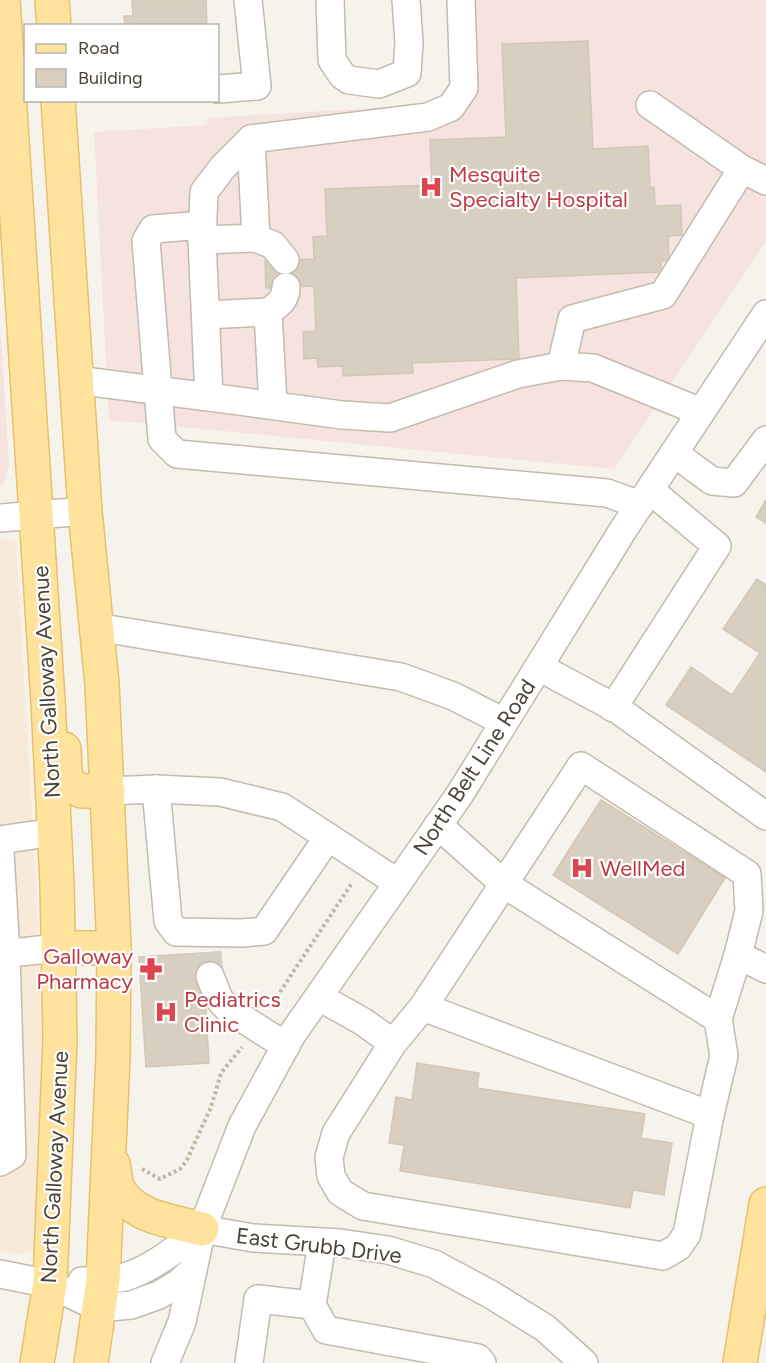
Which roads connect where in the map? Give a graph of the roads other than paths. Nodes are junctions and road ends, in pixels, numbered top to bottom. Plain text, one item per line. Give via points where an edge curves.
1 (3, 0) edge
2 (52, 0) edge
3 (248, 0) edge
4 (330, 0) edge
5 (406, 0) edge
6 (461, 0) edge
7 (54, 24) edge
8 (219, 89) edge
9 (63, 102) edge
10 (650, 105) dead end
11 (251, 138) junction
12 (742, 169) junction
13 (766, 180) edge
14 (202, 232) junction
15 (256, 238) junction
16 (285, 260) dead end
17 (286, 287) dead end
18 (268, 312) junction
19 (766, 314) edge
20 (206, 315) junction
21 (23, 318) junction
22 (561, 366) junction
23 (76, 380) junction
24 (158, 391) junction
25 (209, 397) junction
26 (273, 405) junction
27 (701, 412) junction
28 (766, 440) edge
29 (674, 453) junction
30 (645, 497) junction
31 (85, 511) junction
32 (36, 516) junction
33 (0, 518) edge
34 (96, 627) junction
35 (538, 667) junction
36 (48, 686) junction
37 (613, 708) junction
38 (504, 722) junction
39 (156, 789) junction
40 (108, 791) junction
41 (766, 816) edge
42 (438, 825) junction
43 (55, 832) junction
44 (328, 837) junction
45 (0, 840) edge
46 (0, 854) edge
47 (398, 883) junction
48 (504, 884) junction
49 (58, 948) junction
50 (114, 948) junction
51 (3, 953) edge
52 (209, 953) junction
53 (738, 955) junction
54 (766, 969) edge
55 (319, 997) junction
56 (423, 1007) junction
57 (4, 1014) edge
58 (718, 1018) junction
59 (393, 1043) junction
60 (286, 1046) junction
61 (710, 1115) junction
62 (6, 1119) edge
63 (109, 1143) junction
64 (0, 1162) edge
65 (766, 1204) edge
66 (402, 1212) junction
67 (202, 1229) junction
68 (322, 1243) junction
69 (387, 1250) junction
70 (193, 1270) junction
71 (0, 1274) edge
72 (50, 1284) junction
73 (101, 1294) junction
74 (312, 1305) junction
75 (37, 1363) edge
76 (91, 1363) edge
77 (165, 1363) edge
78 (249, 1363) edge
79 (482, 1363) edge
80 (584, 1363) edge
81 (740, 1363) edge

1 - 21 main road, North Galloway Avenue
2 - 7 main road
3 - 8 street via 257,86
4 - 5 street via 332,60 349,80 379,84 407,73
6 - 11 street via 464,88 451,107 428,117
9 - 23 main road
10 - 12 street
11 - 14 street via 204,192
11 - 15 street
12 - 13 street
12 - 22 street via 663,295 572,319
14 - 15 street
14 - 20 street
14 - 24 street via 153,229 146,240
15 - 16 street via 273,245
17 - 18 street via 280,304
18 - 20 street
18 - 26 street
19 - 27 street, North Belt Line Road
20 - 25 street
21 - 23 main road via 43,361 65,379
21 - 32 main road, North Galloway Avenue
22 - 26 street via 518,374 390,418 342,416
22 - 27 street via 592,368
23 - 24 street
23 - 31 main road
24 - 25 street
24 - 30 street via 162,439 177,454
25 - 26 street
27 - 29 street, North Belt Line Road
28 - 29 street via 734,483 712,481
29 - 30 street, North Belt Line Road
30 - 35 street, North Belt Line Road
30 - 37 street via 717,546
31 - 32 street
31 - 34 main road
32 - 33 street
32 - 36 main road, North Galloway Avenue
34 - 38 street via 401,677 453,696
34 - 40 main road
35 - 37 street
35 - 38 street, North Belt Line Road
36 - 40 main road via 64,723 68,783 81,791
36 - 43 main road, North Galloway Avenue
37 - 41 street
38 - 42 street, North Belt Line Road
39 - 40 street
39 - 44 street via 219,792 282,807
39 - 52 street via 168,921 176,932
40 - 50 main road
42 - 47 street, North Belt Line Road
42 - 48 street
43 - 45 street
43 - 49 main road, North Galloway Avenue
44 - 47 street
44 - 52 street via 264,931 242,933
46 - 51 street
47 - 55 street, North Belt Line Road
48 - 53 street via 581,766 747,874 749,911
48 - 56 street
48 - 58 street
49 - 50 main road
49 - 51 street
49 - 72 main road, North Galloway Avenue via 60,1040
50 - 63 main road
51 - 57 street
52 - 60 street via 219,999 228,1010
53 - 54 street
53 - 58 street
55 - 59 street
55 - 60 street, North Belt Line Road
56 - 59 street
56 - 61 street
57 - 62 street
58 - 61 street via 724,1056
59 - 66 street via 336,1134 329,1157 340,1192 363,1206
60 - 67 street, North Belt Line Road via 242,1126
61 - 66 street via 687,1234 678,1247 663,1256
62 - 64 street via 12,1155
63 - 67 main road via 119,1191 129,1203 148,1214
63 - 73 main road
65 - 81 main road
66 - 69 street
67 - 68 street, East Grubb Drive
67 - 70 street, North Belt Line Road
67 - 73 street
68 - 69 street, East Grubb Drive
68 - 74 street
69 - 80 street, East Grubb Drive via 434,1264 490,1294 545,1328
70 - 73 street via 159,1295 131,1305
70 - 77 street via 182,1322
71 - 72 street
72 - 73 street
72 - 75 main road, North Galloway Avenue
73 - 76 main road
74 - 78 street via 258,1299
74 - 79 street via 326,1330 478,1358

